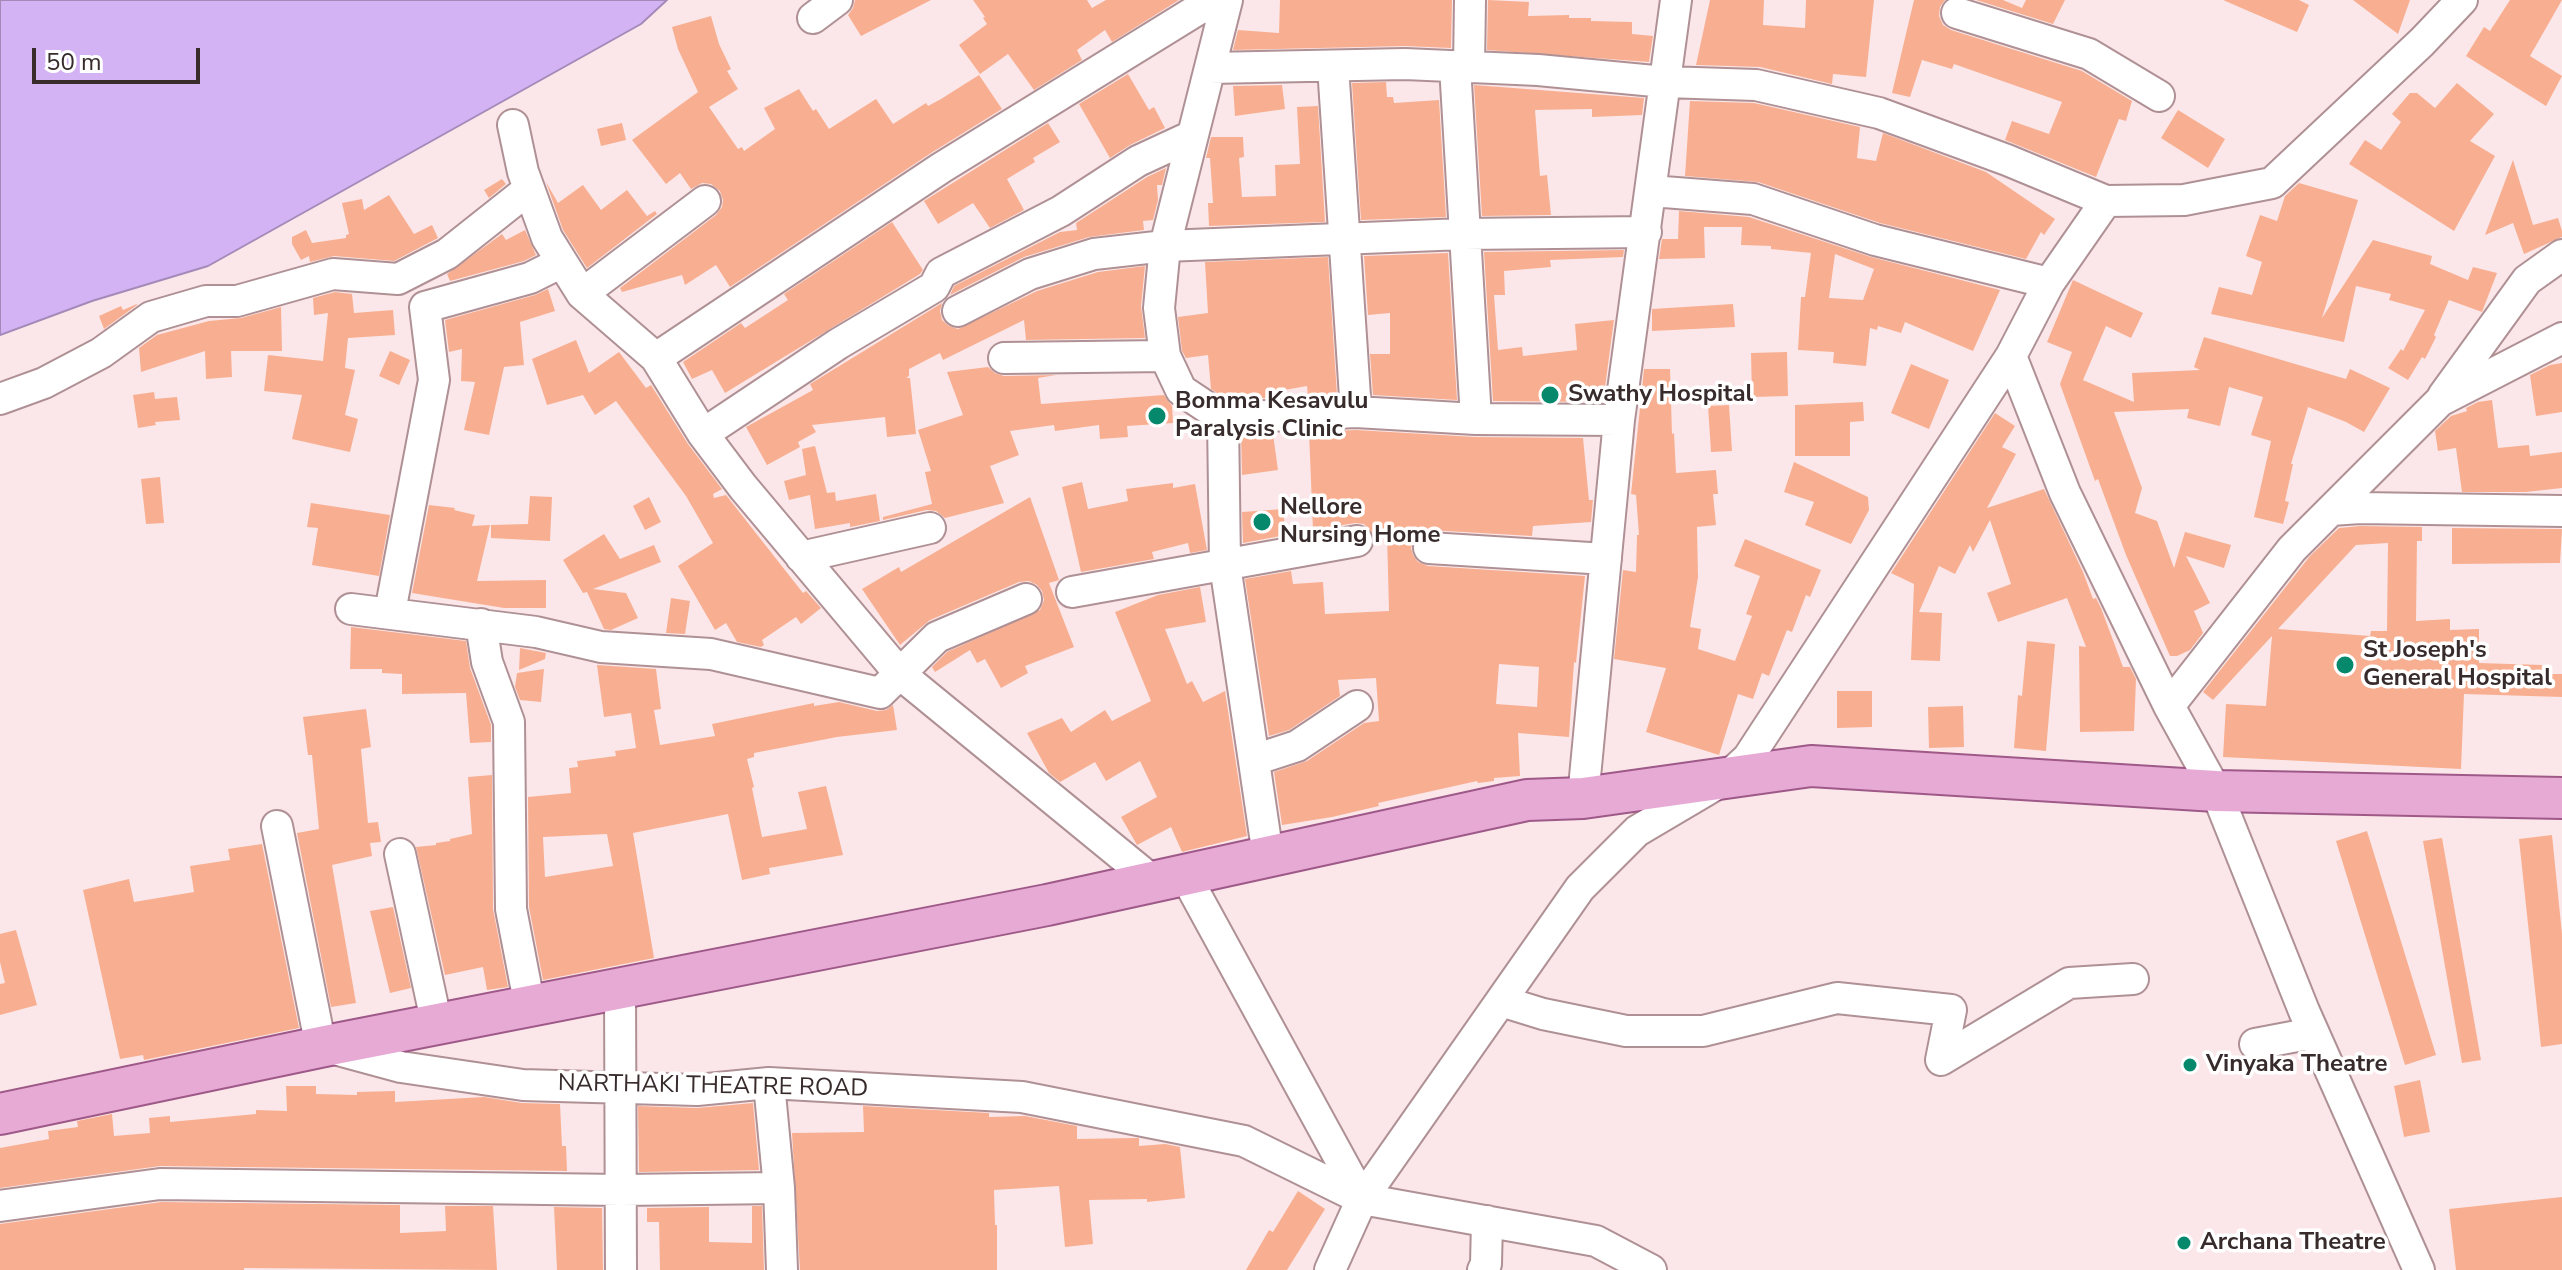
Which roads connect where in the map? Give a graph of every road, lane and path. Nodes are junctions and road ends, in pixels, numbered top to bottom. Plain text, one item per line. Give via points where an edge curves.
1 (837, 0) edge
2 (1226, 0) edge
3 (1470, 0) edge
4 (2462, 0) edge
5 (1679, 3) edge
6 (1957, 13) dead end
7 (813, 18) dead end
8 (1333, 66) junction
9 (1462, 66) junction
10 (1210, 68) junction
11 (1665, 82) junction
12 (2159, 96) dead end
13 (513, 125) dead end
14 (1192, 136) junction
15 (529, 189) junction
16 (1651, 191) junction
17 (705, 201) dead end
18 (2106, 201) junction
19 (1646, 232) junction
20 (1463, 234) junction
21 (1344, 239) junction
22 (1165, 246) junction
23 (2562, 255) edge
24 (562, 262) junction
25 (2049, 283) junction
26 (582, 294) junction
27 (958, 311) dead end
28 (2562, 338) edge
29 (1165, 356) junction
30 (2011, 356) junction
31 (656, 358) junction
32 (1004, 358) dead end
33 (0, 399) edge
34 (2440, 401) junction
35 (1356, 412) junction
36 (1223, 418) junction
37 (1476, 419) junction
38 (1619, 420) junction
39 (703, 434) junction
40 (2331, 510) junction
41 (2562, 511) edge
42 (930, 528) dead end
43 (1357, 541) dead end
44 (1429, 548) dead end
45 (801, 557) junction
46 (1606, 559) junction
47 (1225, 565) junction
48 (1072, 592) dead end
49 (1026, 599) dead end
50 (351, 609) dead end
51 (390, 612) junction
52 (481, 624) junction
53 (900, 674) junction
54 (1357, 706) dead end
55 (2169, 706) junction
56 (1254, 760) junction
57 (1725, 779) junction
58 (2216, 791) junction
59 (1583, 798) junction
60 (2562, 798) edge
61 (277, 826) dead end
62 (400, 854) dead end
63 (1268, 856) junction
64 (1170, 878) junction
65 (2133, 979) dead end
66 (620, 989) junction
67 (1501, 1001) junction
68 (530, 1007) junction
69 (437, 1025) junction
70 (2313, 1033) junction
71 (2255, 1044) dead end
72 (323, 1047) junction
73 (769, 1083) junction
74 (620, 1088) junction
75 (0, 1114) edge
76 (779, 1188) junction
77 (621, 1190) junction
78 (1362, 1199) junction
79 (0, 1206) edge
80 (1487, 1221) junction
81 (621, 1270) edge
82 (782, 1270) edge
83 (1330, 1270) edge
84 (1483, 1270) edge
85 (1651, 1270) edge
86 (2419, 1270) edge

1 - 7 street
2 - 10 street
2 - 31 street via 1197,10 941,168
3 - 9 street
4 - 18 street via 2272,183 2184,200
5 - 11 street
6 - 12 street via 2089,54
8 - 9 street
8 - 10 street
8 - 21 street
9 - 11 street
9 - 20 street
10 - 14 street
11 - 16 street
11 - 18 street via 1756,85 1879,113
13 - 15 street
14 - 22 street
14 - 39 street via 941,273 934,287
15 - 24 street
15 - 33 street via 447,254 398,279 333,274 237,301 206,301 151,317 101,353
16 - 19 street
16 - 25 street via 1753,199 1875,240
17 - 26 street
18 - 25 street
19 - 20 street
19 - 38 street
20 - 21 street
20 - 37 street
21 - 22 street
21 - 35 street
22 - 27 street via 1094,254 1030,274
22 - 29 street via 1159,308
23 - 34 street via 2527,280
24 - 26 street
24 - 51 street via 530,278 425,307 434,380
25 - 30 street
26 - 31 street
28 - 34 street
29 - 32 street
29 - 36 street via 1181,390
30 - 55 street via 2065,493
30 - 57 street via 1748,758
31 - 39 street
34 - 40 street
35 - 36 street
35 - 37 street
36 - 47 street
37 - 38 street
38 - 46 street
39 - 45 street
40 - 41 street
40 - 55 street via 2292,549
42 - 45 street
43 - 47 street
44 - 46 street
45 - 53 street
46 - 59 street
47 - 48 street
47 - 56 street
49 - 53 street via 937,637
50 - 51 street
51 - 52 street
52 - 53 street via 601,647 711,654 880,693
52 - 68 street via 487,662 509,722 511,909
53 - 64 street
54 - 56 street via 1297,746
55 - 58 street
56 - 63 street
57 - 58 main road via 1811,766
57 - 59 main road
57 - 67 street via 1627,840 1580,888
58 - 60 main road
58 - 70 street
59 - 63 main road via 1527,800
61 - 72 street
62 - 69 street
63 - 64 main road
64 - 66 main road
64 - 78 street
65 - 67 street via 2069,983 1941,1060 1951,1010 1837,998 1703,1031 1626,1031
66 - 68 main road
66 - 74 street
67 - 78 street
68 - 69 main road
69 - 72 main road
70 - 71 street
70 - 86 street
72 - 74 street, NARTHAKI THEATRE ROAD via 401,1067 523,1085
72 - 75 main road
73 - 74 street, NARTHAKI THEATRE ROAD via 697,1090
73 - 76 street
73 - 78 street, NARTHAKI THEATRE ROAD via 1022,1097 1244,1141
74 - 77 street
76 - 77 street
76 - 82 street
77 - 79 street via 160,1184
77 - 81 street
78 - 80 street, NARTHAKI THEATRE ROAD
78 - 83 street
80 - 84 street
80 - 85 street, NARTHAKI THEATRE ROAD via 1596,1241

